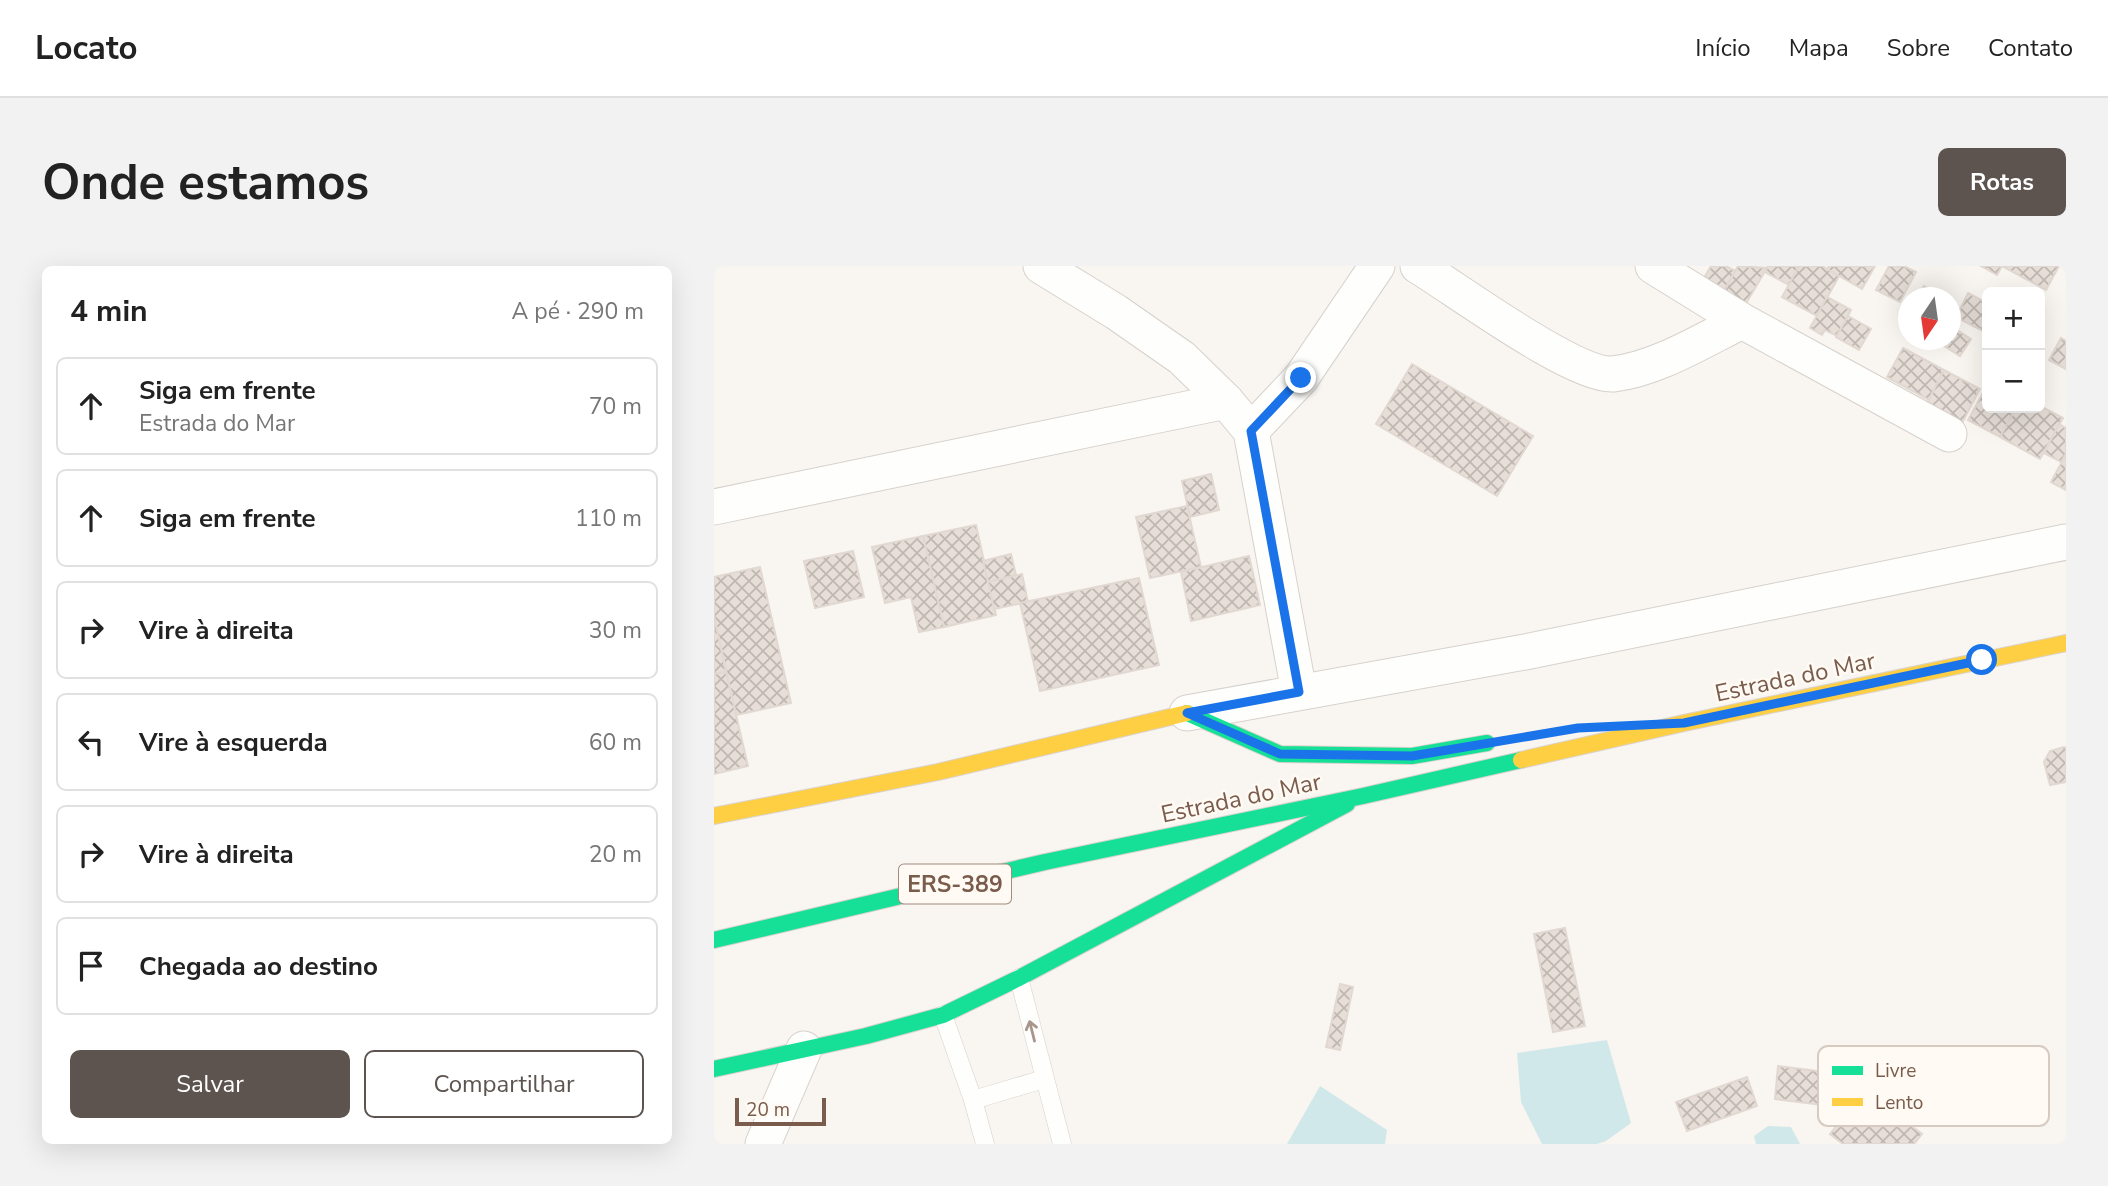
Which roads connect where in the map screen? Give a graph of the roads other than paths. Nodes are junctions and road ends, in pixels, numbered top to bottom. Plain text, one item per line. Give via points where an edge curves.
1 (1041, 266) edge
2 (1377, 266) edge
3 (1418, 266) edge
4 (1653, 266) edge
5 (1742, 321) junction
6 (1226, 401) junction
7 (1251, 431) junction
8 (1949, 434) dead end
9 (714, 507) edge
10 (2066, 542) edge
11 (2066, 643) edge
12 (1299, 692) junction
13 (1187, 713) junction
14 (1684, 723) junction
15 (1591, 727) dead end
16 (1501, 741) dead end
17 (1363, 796) junction
18 (714, 816) edge
19 (714, 940) edge
20 (1019, 978) junction
21 (943, 1015) junction
22 (804, 1049) junction
23 (714, 1069) edge
24 (1044, 1079) junction
25 (974, 1100) junction
26 (763, 1144) edge
27 (985, 1144) edge
28 (1060, 1144) edge

1 - 6 street via 1182,358
2 - 7 street via 1301,378
3 - 5 street via 1549,349 1611,374 1657,362
4 - 5 street
5 - 8 street
6 - 7 street
6 - 9 street
7 - 12 street
10 - 12 street via 1525,652
11 - 14 main road, Estrada do Mar / ERS-389
12 - 13 street
13 - 16 main road via 1280,754 1412,756
13 - 18 main road via 938,772
14 - 15 main road
14 - 17 main road, Estrada do Mar / ERS-389
17 - 19 main road, Estrada do Mar / ERS-389 via 1045,862
17 - 20 main road
20 - 21 main road
24 -> 20 lane
21 - 22 main road
21 - 25 lane
22 - 23 main road
22 - 26 street
24 - 25 lane
24 - 28 lane
25 - 27 lane

